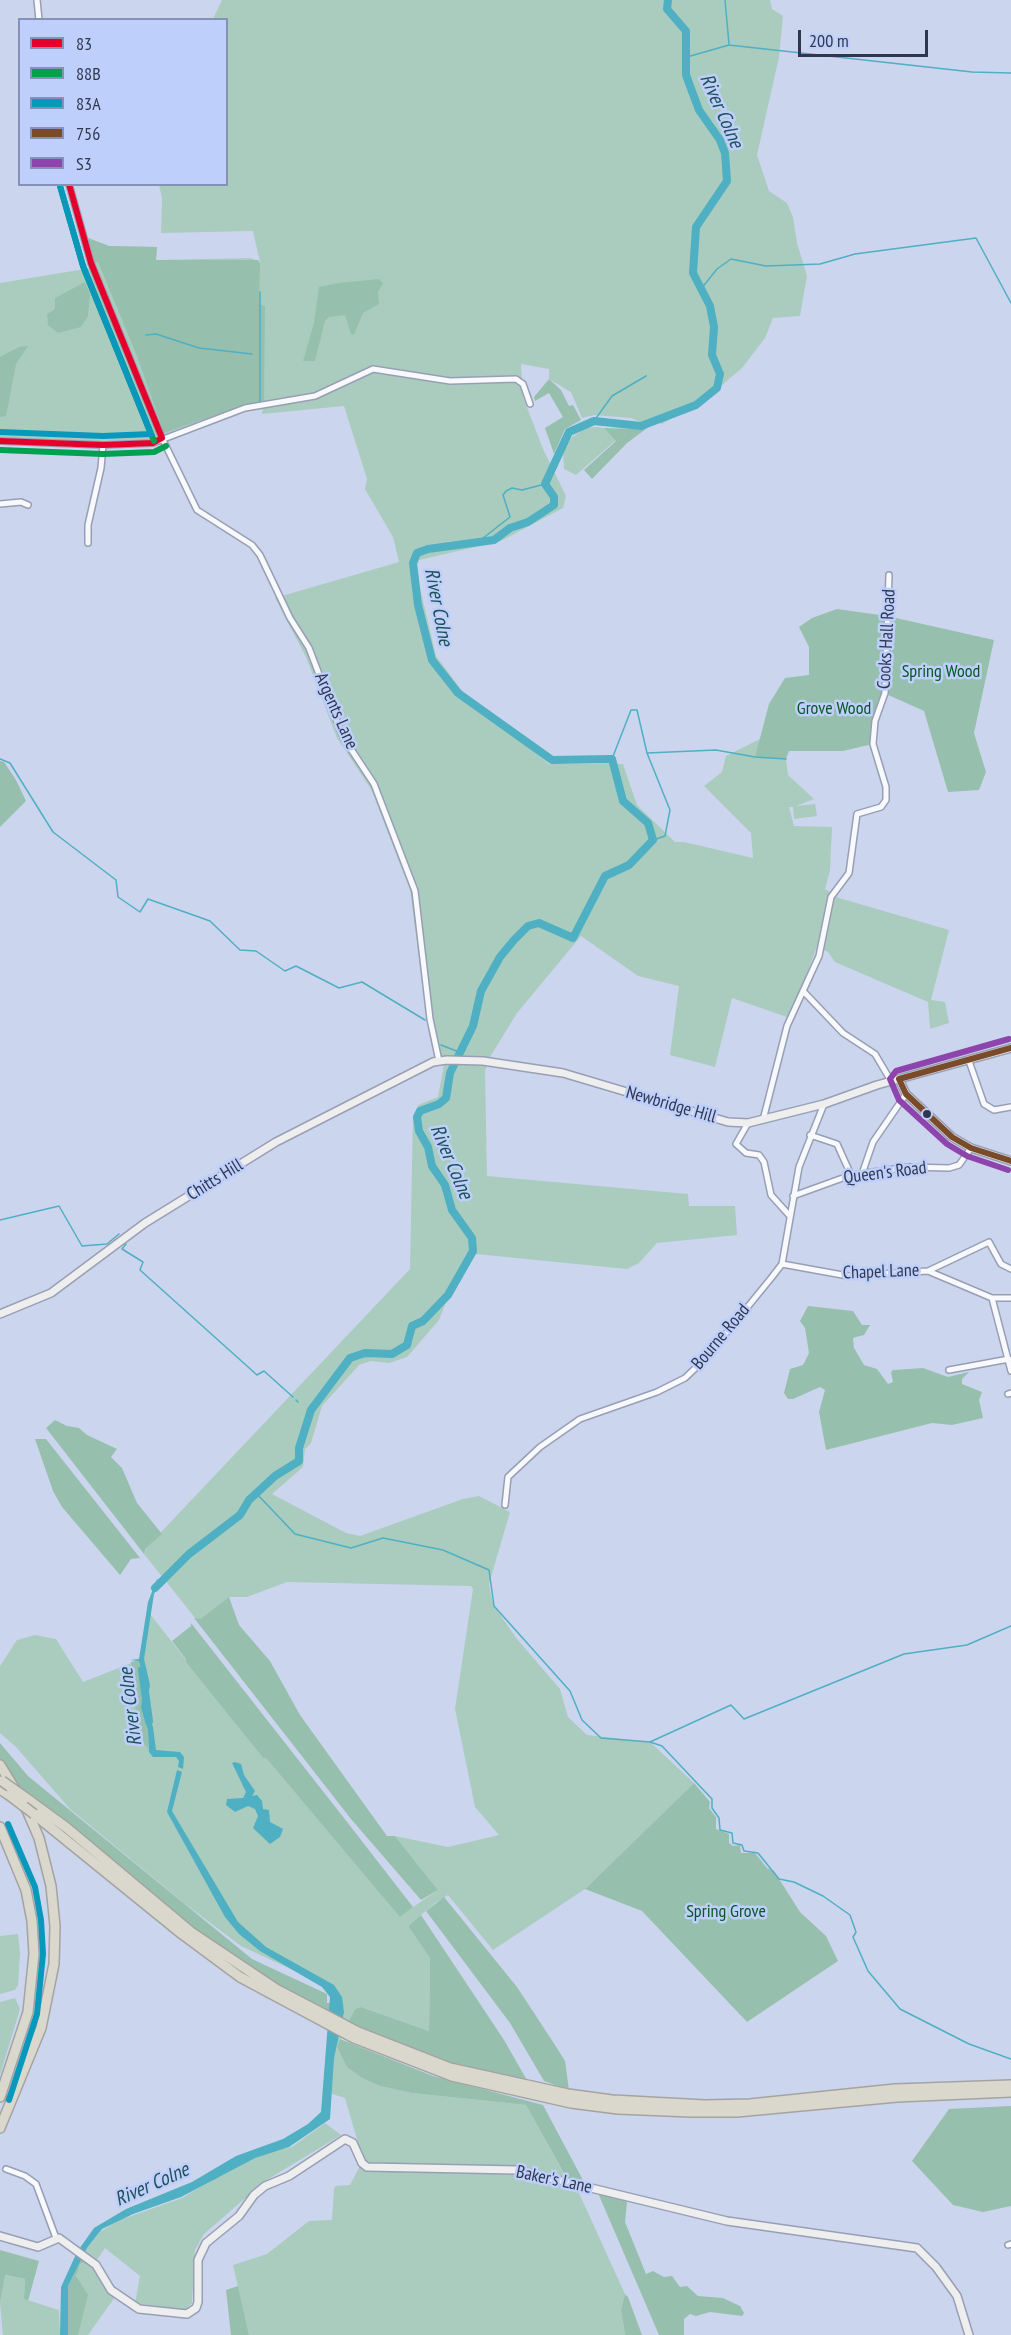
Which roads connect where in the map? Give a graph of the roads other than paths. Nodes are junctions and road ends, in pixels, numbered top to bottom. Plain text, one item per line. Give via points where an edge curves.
1 (37, 0) edge
2 (39, 18) edge
3 (70, 186) edge
4 (530, 404) dead end
5 (162, 438) junction
6 (0, 441) edge
7 (153, 443) junction
8 (103, 445) junction
9 (169, 452) junction
10 (0, 504) edge
11 (28, 505) dead end
12 (88, 543) dead end
13 (889, 575) dead end
14 (804, 992) junction
15 (1011, 1048) edge
16 (443, 1060) junction
17 (969, 1061) junction
18 (895, 1080) junction
19 (906, 1094) junction
20 (824, 1104) junction
21 (1011, 1107) edge
22 (763, 1120) junction
23 (748, 1123) junction
24 (810, 1135) junction
25 (971, 1148) junction
26 (1011, 1161) edge
27 (862, 1174) junction
28 (850, 1175) junction
29 (793, 1198) junction
30 (783, 1209) junction
31 (789, 1215) junction
32 (782, 1264) junction
33 (1011, 1269) edge
34 (928, 1270) junction
35 (992, 1298) junction
36 (1011, 1298) edge
37 (0, 1314) edge
38 (1009, 1359) junction
39 (949, 1370) dead end
40 (1011, 1371) edge
41 (505, 1505) dead end
42 (0, 1765) edge
43 (1, 1783) edge
44 (0, 1827) edge
45 (316, 2016) junction
46 (1011, 2085) edge
47 (1011, 2092) edge
48 (0, 2097) edge
49 (569, 2098) junction
50 (0, 2128) edge
51 (6, 2169) dead end
52 (2, 2238) edge
53 (56, 2238) junction
54 (969, 2335) edge

1 - 2 street
3 - 5 street, Argents Lane via 92,263
4 - 5 street via 523,384 516,379 450,381 373,369 315,396 245,408
5 - 7 street
5 - 9 street, Argents Lane
6 - 8 street
7 - 8 street
7 - 9 street
8 - 12 street
9 - 16 street, Argents Lane via 197,510 252,545 260,555 309,648 343,737 374,784 415,891 430,1019
10 - 11 street
13 - 14 street, Cooks Hall Road via 885,693 875,721 873,744 886,800 881,807 856,814 849,873 831,897 819,956
14 - 18 street via 843,1033 875,1054
14 - 22 street, Cooks Hall Road via 787,1026
15 - 17 street, Newbridge Hill
16 - 23 street, Newbridge Hill via 483,1061 564,1073 728,1122
16 - 37 street, Chitts Hill via 420,1067 276,1142 145,1223 51,1293
17 - 18 street, Newbridge Hill
17 - 21 street via 984,1104 994,1110
18 - 19 street
18 - 20 street, Newbridge Hill
19 - 25 street via 952,1137
19 - 27 street via 873,1142
20 - 22 street, Newbridge Hill
20 - 24 street
22 - 23 street, Newbridge Hill
23 - 30 street via 736,1144 746,1153 759,1155 771,1195
24 - 28 street via 837,1144
24 - 29 street
25 - 26 street
25 - 27 street, Queen's Road via 959,1165
27 - 28 street, Queen's Road
28 - 29 street, Queen's Road
29 - 30 street
29 - 31 street
30 - 31 street
31 - 32 street
32 - 34 street, Chapel Lane via 848,1276
32 - 41 street, Bourne Road via 706,1358 685,1378 571,1424 540,1446 508,1477
33 - 34 street via 1001,1264 989,1242
34 - 35 street, Chapel Lane
35 - 36 street, Chapel Lane
35 - 38 street
38 - 39 street
38 - 40 street
42 - 50 highway via 39,1838 51,1886 55,1926 52,1980 44,2019
43 - 45 highway, bridge via 104,1858 192,1932
43 - 45 highway, bridge via 9,1795 240,1977
44 - 48 highway via 26,1890 34,1954 28,2012
45 - 49 highway via 356,2035 450,2068 521,2089
46 - 49 highway via 895,2089 750,2104
47 - 49 highway via 897,2097 737,2112 618,2109
51 - 53 street via 36,2184
52 - 53 street via 43,2247
53 - 54 street, Baker's Lane via 86,2256 102,2272 111,2290 140,2309 181,2314 193,2311 198,2302 198,2260 206,2243 239,2216 254,2194 289,2176 341,2140 353,2143 367,2167 517,2170 727,2222 917,2248 957,2296

